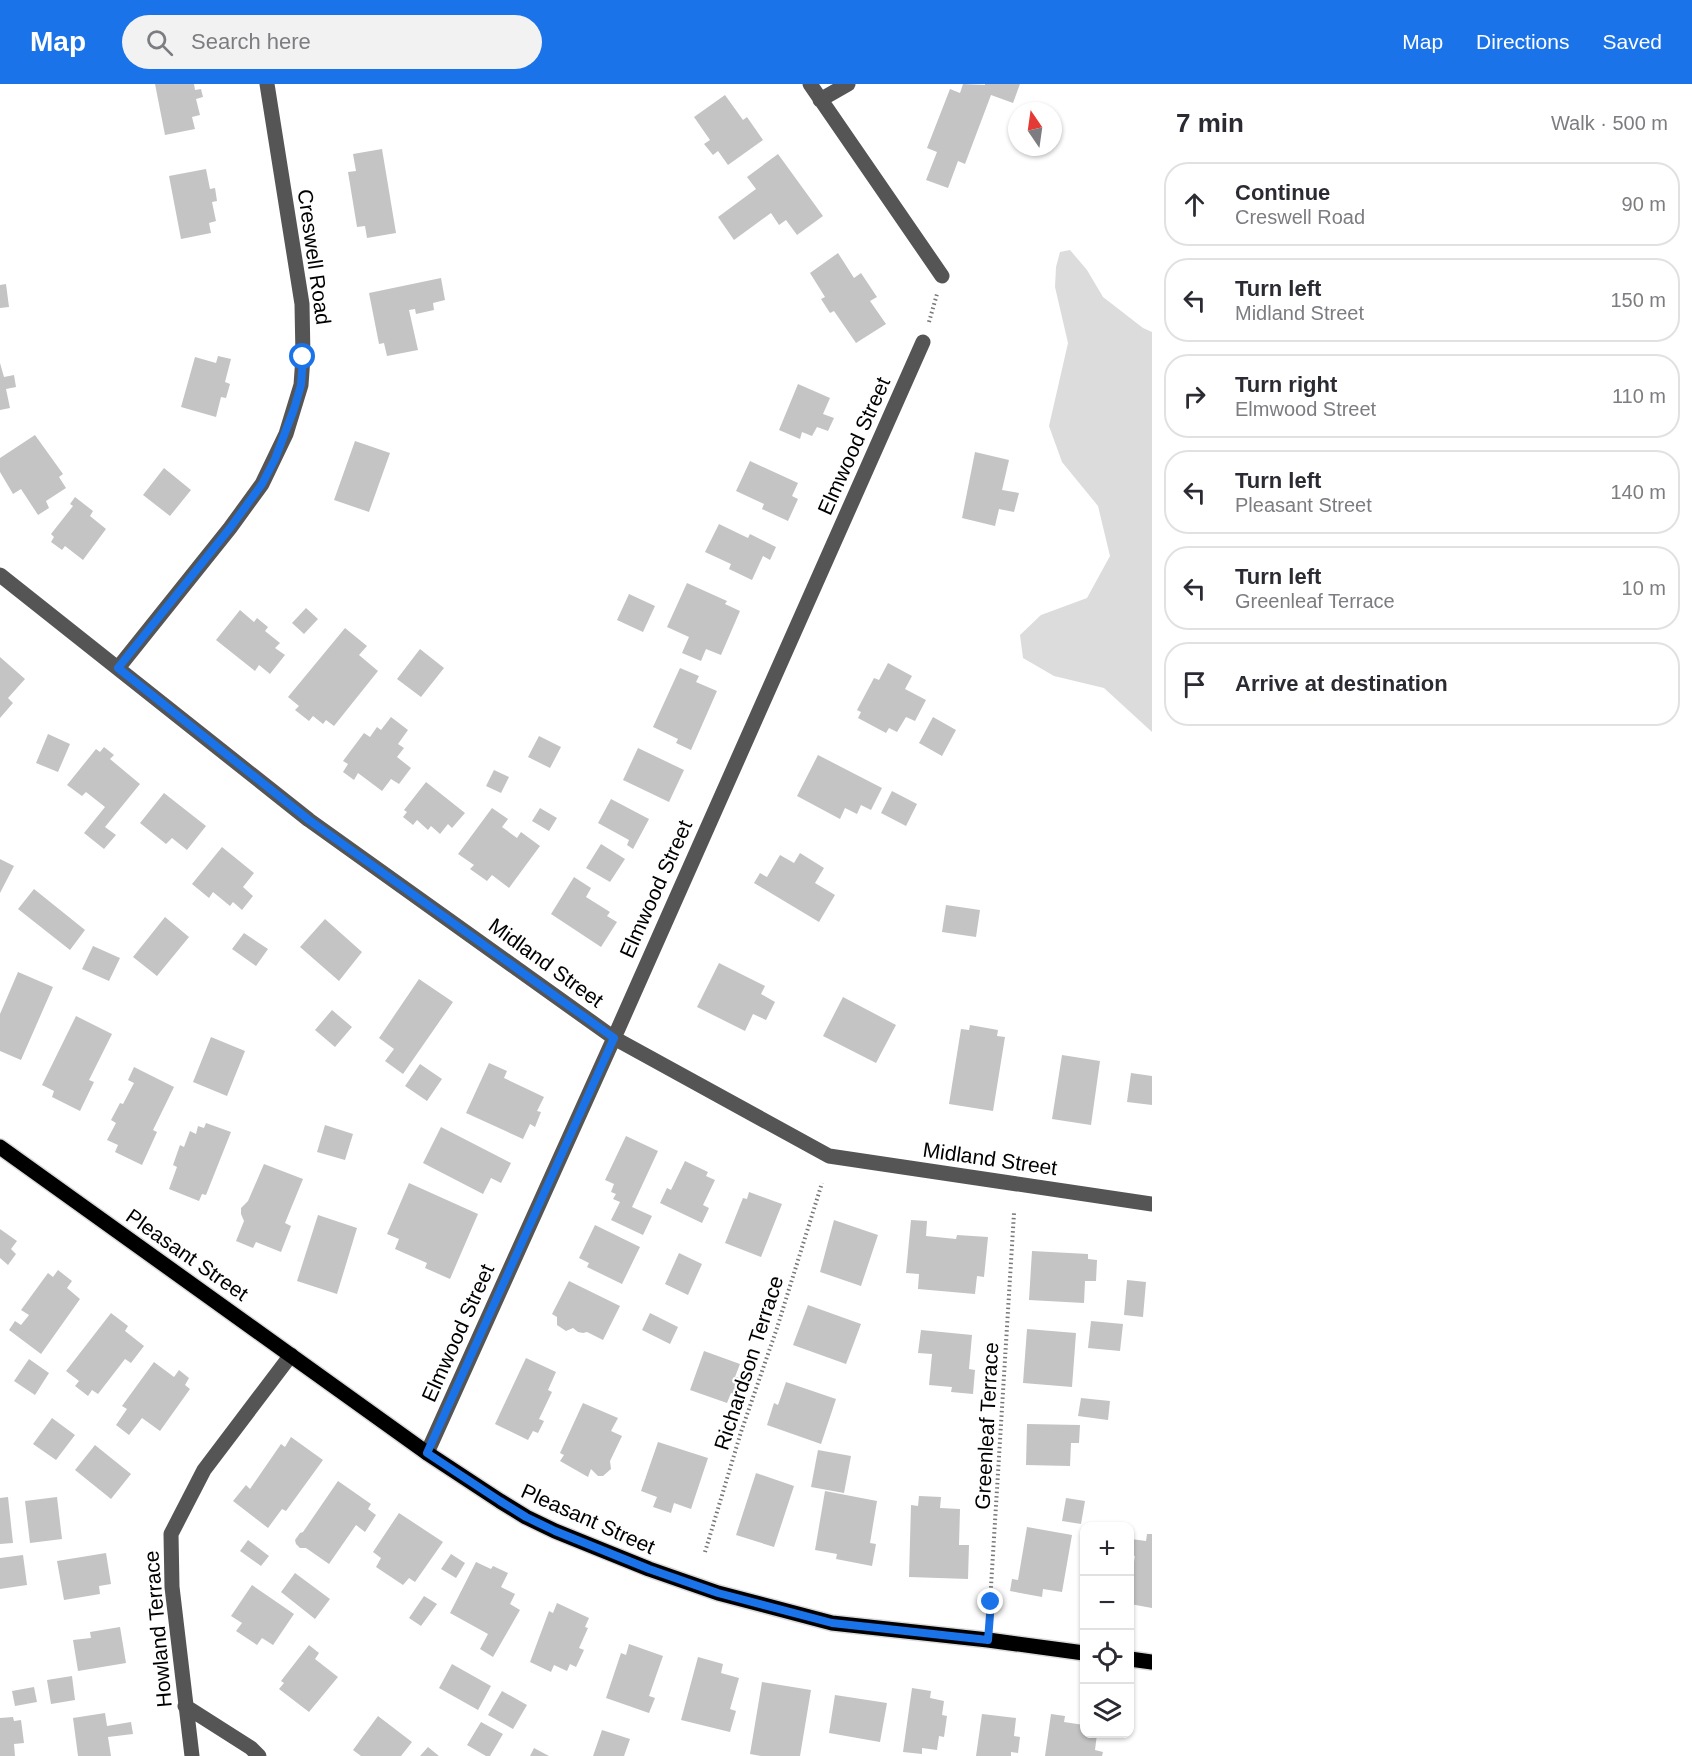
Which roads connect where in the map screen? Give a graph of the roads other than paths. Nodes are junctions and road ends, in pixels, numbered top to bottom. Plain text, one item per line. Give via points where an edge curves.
1 (267, 84) edge
2 (810, 84) edge
3 (848, 84) edge
4 (820, 100) junction
5 (942, 276) road end
6 (923, 342) road end
7 (0, 575) edge
8 (118, 668) junction
9 (614, 1038) junction
10 (0, 1147) edge
11 (1152, 1204) edge
12 (291, 1355) junction
13 (427, 1453) junction
14 (1080, 1652) edge
15 (1134, 1660) edge
16 (1152, 1662) edge
17 (185, 1706) junction
18 (192, 1756) edge
19 (259, 1756) edge

1 - 8 street, Creswell Road via 302,304 301,385 286,434 262,484
2 - 4 street
3 - 4 street
4 - 5 street
6 - 9 street, Elmwood Street
7 - 8 street, Midland Street
8 - 9 street, Midland Street via 309,820
9 - 11 street, Midland Street via 829,1156
9 - 13 street, Elmwood Street
10 - 12 main road, Pleasant Street
12 - 13 main road, Pleasant Street
12 - 17 street, Howland Terrace via 204,1470 171,1534 172,1587
13 - 14 main road, Pleasant Street via 536,1522 718,1593 832,1623
15 - 16 main road
17 - 18 street, Howland Terrace
17 - 19 street

